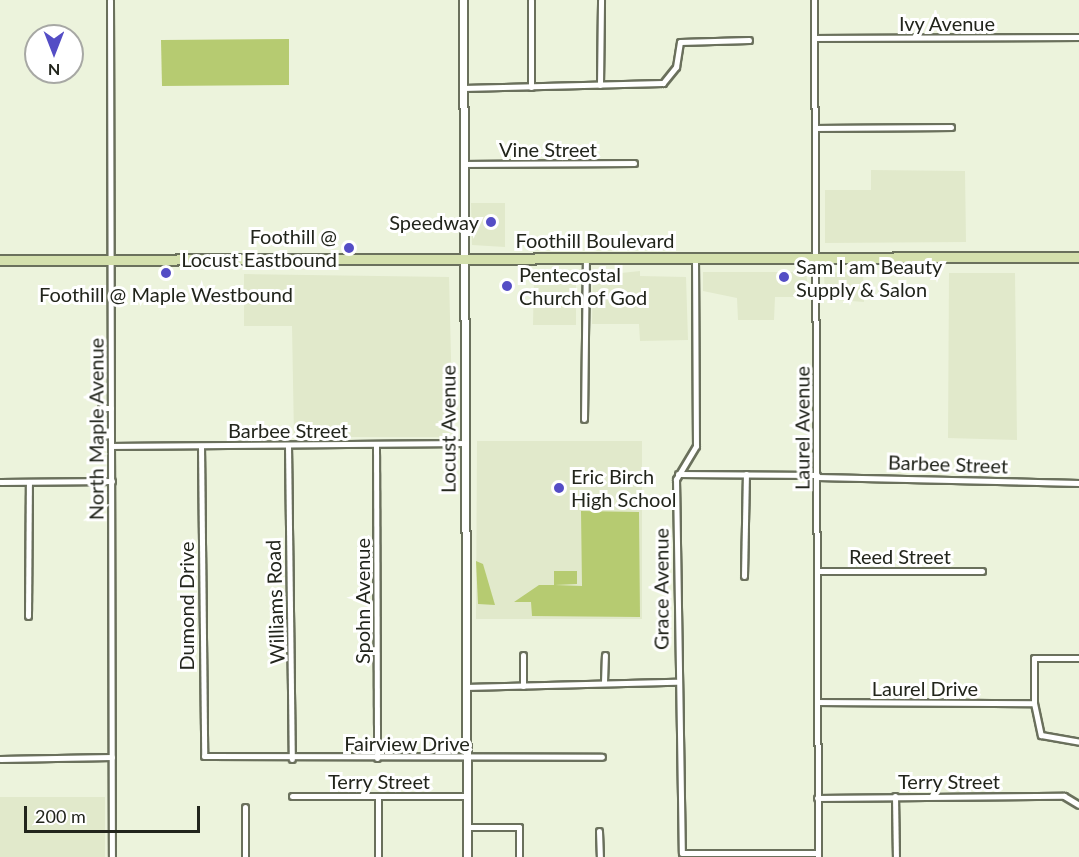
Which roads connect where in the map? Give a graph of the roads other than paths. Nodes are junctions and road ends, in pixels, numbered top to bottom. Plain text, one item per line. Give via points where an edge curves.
1 (110, 0) edge
2 (463, 0) edge
3 (531, 0) edge
4 (601, 0) edge
5 (814, 0) edge
6 (1079, 37) edge
7 (814, 38) junction
8 (748, 40) dead end
9 (600, 85) junction
10 (531, 87) junction
11 (463, 88) junction
12 (951, 127) dead end
13 (816, 128) junction
14 (634, 163) dead end
15 (463, 164) junction
16 (1079, 257) edge
17 (110, 258) junction
18 (464, 258) junction
19 (586, 258) junction
20 (695, 258) junction
21 (817, 258) junction
22 (0, 260) edge
23 (101, 408) dead end
24 (111, 408) junction
25 (584, 419) dead end
26 (111, 435) junction
27 (101, 436) dead end
28 (464, 443) junction
29 (376, 444) junction
30 (288, 445) junction
31 (111, 446) junction
32 (201, 446) junction
33 (678, 474) junction
34 (746, 474) junction
35 (817, 476) junction
36 (112, 481) junction
37 (0, 482) edge
38 (29, 482) junction
39 (1079, 483) edge
40 (982, 571) dead end
41 (817, 572) junction
42 (744, 576) dead end
43 (28, 616) dead end
44 (523, 655) dead end
45 (605, 655) dead end
46 (1079, 658) edge
47 (604, 682) junction
48 (676, 682) junction
49 (523, 686) junction
50 (465, 687) junction
51 (817, 702) junction
52 (1034, 703) junction
53 (1079, 742) edge
54 (602, 757) dead end
55 (112, 758) junction
56 (378, 758) junction
57 (465, 758) junction
58 (0, 759) edge
59 (212, 759) joint
60 (291, 759) junction
61 (292, 796) dead end
62 (378, 796) junction
63 (466, 796) junction
64 (895, 796) junction
65 (817, 798) junction
66 (1079, 805) edge
67 (245, 807) dead end
68 (466, 827) junction
69 (599, 831) dead end
70 (818, 855) edge
71 (112, 857) edge
72 (245, 857) edge
73 (378, 857) edge
74 (467, 857) edge
75 (519, 857) edge
76 (600, 857) edge
77 (896, 857) edge

1 - 17 street, North Maple Avenue
2 - 11 street, Locust Avenue
3 - 10 street
4 - 9 street
5 - 7 street, Laurel Avenue
6 - 7 street, Ivy Avenue
7 - 13 street, Laurel Avenue
8 - 9 street via 680,42 672,77 634,85
9 - 10 street
10 - 11 street
11 - 15 street, Locust Avenue
12 - 13 street
13 - 21 street, Laurel Avenue
14 - 15 street, Vine Street
15 - 18 street, Locust Avenue
16 - 21 main road, Foothill Boulevard
17 - 18 main road, Foothill Boulevard
17 - 22 main road, Foothill Boulevard
17 - 24 street, North Maple Avenue
18 - 19 main road, Foothill Boulevard
18 - 28 street, Locust Avenue
19 - 20 main road, Foothill Boulevard
19 - 25 street
20 - 21 main road, Foothill Boulevard
20 - 33 street via 696,446
21 - 35 street, Laurel Avenue
23 - 24 street
24 - 26 street, North Maple Avenue
26 - 27 street
26 - 31 street, North Maple Avenue
28 - 29 street, Barbee Street
28 - 50 street, Locust Avenue
29 - 30 street, Barbee Street
29 - 56 street, Spohn Avenue
30 - 32 street, Barbee Street
30 - 60 street, Williams Road
31 - 32 street, Barbee Street
31 - 36 street, North Maple Avenue
32 - 59 street, Dumond Drive via 200,749
33 - 34 street, Barbee Street
33 - 48 street, Grace Avenue
34 - 35 street, Barbee Street
34 - 42 street
35 - 39 street, Barbee Street
35 - 41 street, Laurel Avenue
36 - 38 street
36 - 55 street, North Maple Avenue
37 - 38 street
38 - 43 street
40 - 41 street, Reed Street
41 - 51 street, Laurel Avenue
44 - 49 street
45 - 47 street
46 - 52 street via 1034,658
47 - 48 street
47 - 49 street
48 - 70 street, Grace Avenue via 682,853
49 - 50 street
50 - 57 street, Locust Avenue
51 - 52 street, Laurel Drive
51 - 65 street, Laurel Avenue
52 - 53 street via 1041,735
54 - 57 street, Fairview Drive
55 - 58 street
55 - 71 street, North Maple Avenue
56 - 57 street, Fairview Drive
56 - 60 street, Fairview Drive
57 - 63 street, Locust Avenue
59 - 60 street, Fairview Drive
61 - 62 street, Terry Street
62 - 63 street, Terry Street
62 - 73 street
63 - 68 street, Locust Avenue
64 - 65 street, Terry Street
64 - 66 street, Terry Street via 1064,796
64 - 77 street
65 - 70 street, Laurel Avenue
67 - 72 street
68 - 74 street, Locust Avenue
68 - 75 street via 519,827
69 - 76 street

